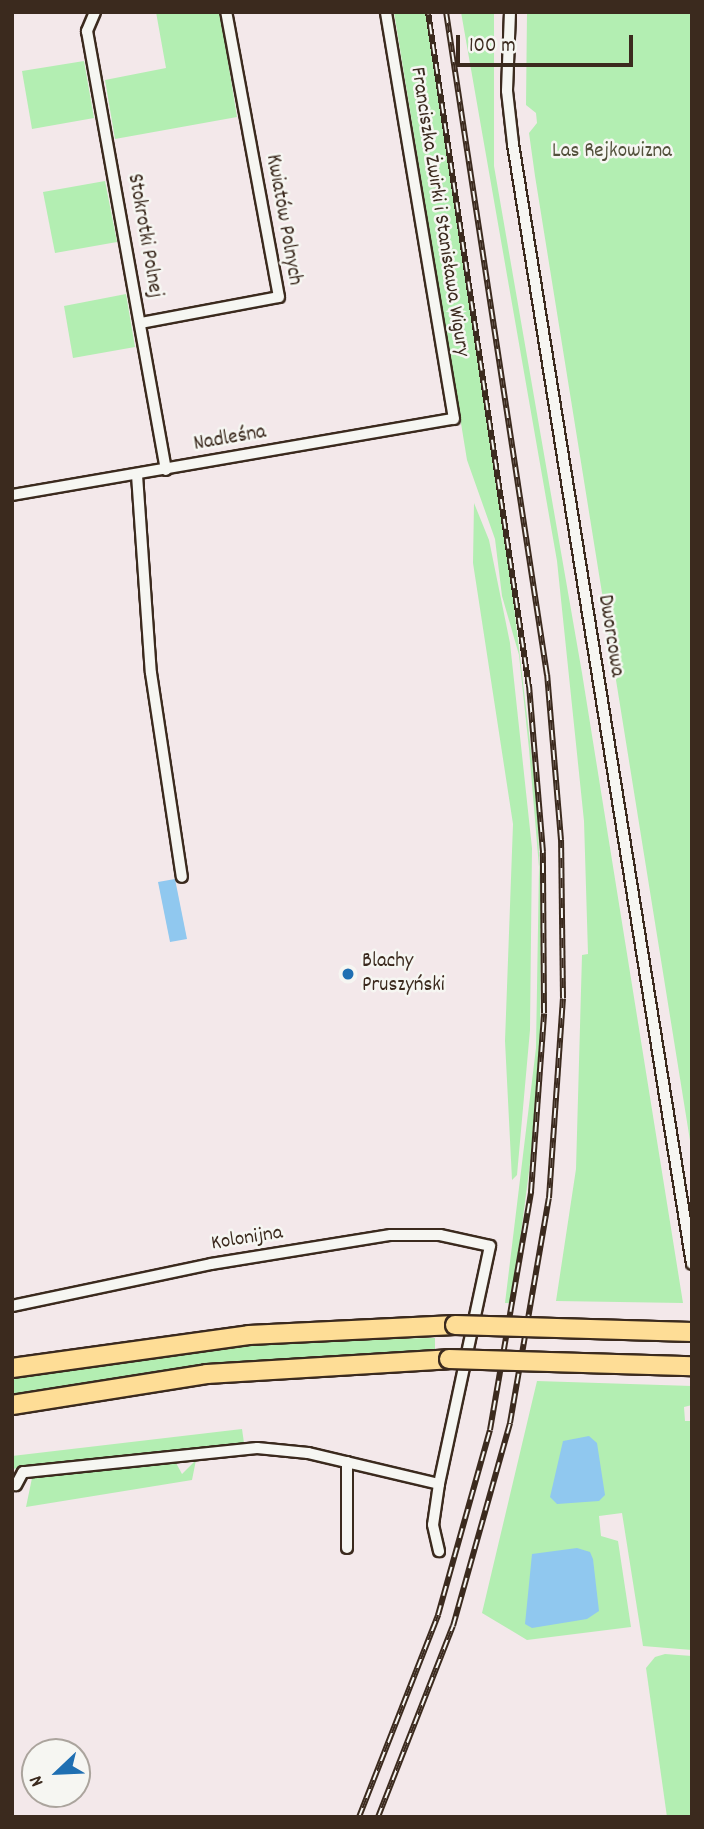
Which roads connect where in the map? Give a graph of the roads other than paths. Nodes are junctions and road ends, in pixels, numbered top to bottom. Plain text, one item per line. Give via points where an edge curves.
1 (95, 12) edge
2 (226, 12) edge
3 (386, 12) edge
4 (510, 12) edge
5 (141, 323) junction
6 (454, 419) joint
7 (166, 470) junction
8 (138, 475) junction
9 (12, 495) edge
10 (182, 877) dead end
11 (692, 1264) edge
12 (12, 1306) edge
13 (692, 1332) edge
14 (692, 1366) edge
15 (12, 1368) edge
16 (12, 1405) edge
17 (347, 1462) junction
18 (439, 1484) junction
19 (16, 1485) dead end
20 (347, 1548) dead end
21 (439, 1551) dead end

1 - 5 street, Stokrotki Polnej via 88,31
2 - 5 street, Kwiatów Polnych via 279,298
3 - 6 street, Franciszka Żwirki i Stanisława Wigury
4 - 11 street, Dworcowa via 507,91 513,144
5 - 7 street, Stokrotki Polnej
6 - 7 street, Nadleśna
7 - 8 street, Nadleśna
8 - 9 street, Nadleśna
8 - 10 street via 151,673
12 - 18 street, Kolonijna via 211,1264 391,1236 440,1235 491,1246
13 - 15 highway, bridge via 455,1325 238,1336
14 - 16 highway, bridge via 449,1359 206,1374
17 - 18 street
17 - 19 street via 283,1450 224,1449 23,1472
17 - 20 street
18 - 21 street via 433,1525

